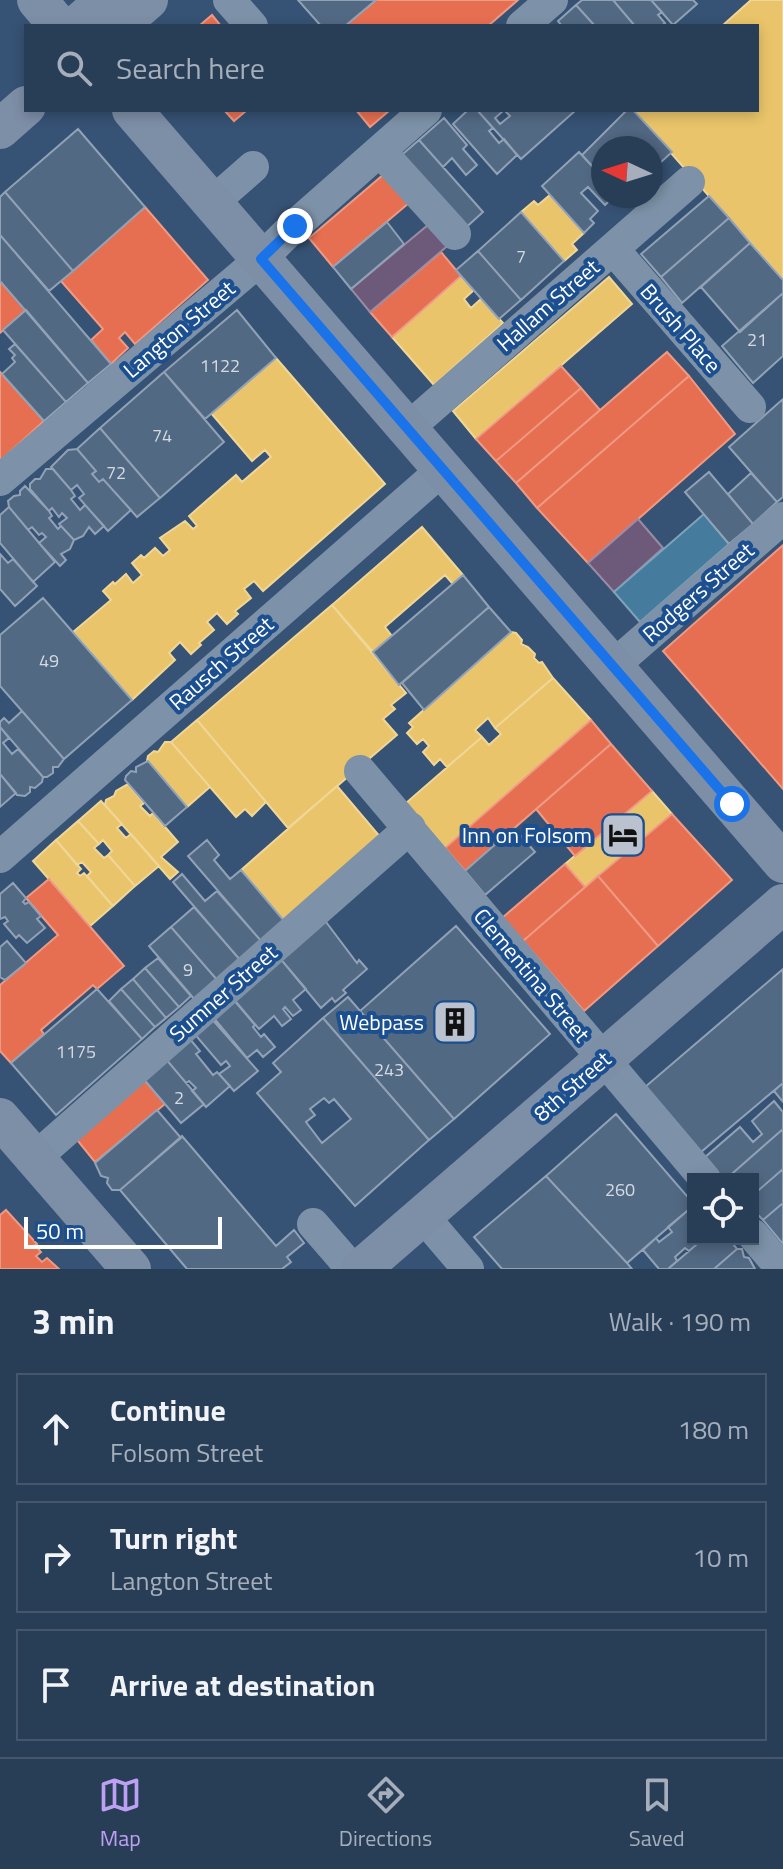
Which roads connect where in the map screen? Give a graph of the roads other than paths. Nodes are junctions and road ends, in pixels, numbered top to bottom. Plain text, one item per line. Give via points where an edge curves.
1 (37, 0) edge
2 (106, 0) edge
3 (148, 0) edge
4 (229, 0) edge
5 (552, 0) edge
6 (57, 24) edge
7 (78, 24) edge
8 (120, 24) edge
9 (250, 24) edge
10 (524, 24) edge
11 (24, 108) edge
12 (134, 112) edge
13 (424, 112) edge
14 (0, 129) edge
15 (380, 151) junction
16 (253, 167) dead end
17 (689, 182) dead end
18 (212, 203) junction
19 (455, 234) dead end
20 (613, 249) junction
21 (261, 259) junction
22 (750, 407) dead end
23 (407, 429) junction
24 (442, 470) junction
25 (0, 480) edge
26 (783, 518) edge
27 (613, 666) junction
28 (360, 771) dead end
29 (410, 828) junction
30 (0, 857) edge
31 (783, 863) edge
32 (783, 904) edge
33 (602, 1060) junction
34 (0, 1118) edge
35 (35, 1158) junction
36 (700, 1173) edge
37 (422, 1215) junction
38 (313, 1224) dead end
39 (759, 1242) edge
40 (131, 1269) edge
41 (352, 1269) edge
42 (361, 1269) edge
43 (468, 1269) edge
44 (782, 1269) edge

1 - 6 main road
2 - 7 main road
3 - 8 main road
4 - 9 street
5 - 10 street
11 - 14 main road
12 - 18 main road
13 - 15 street, Langton Street
15 - 19 street
15 - 21 street, Langton Street
16 - 18 street
17 - 20 street, Hallam Street
18 - 21 main road
20 - 22 street, Brush Place
20 - 23 street, Hallam Street
21 - 23 main road
21 - 25 street, Langton Street
23 - 24 main road
24 - 27 main road
24 - 30 street, Rausch Street
26 - 27 street, Rodgers Street
27 - 31 main road
28 - 29 street, Clementina Street
29 - 33 street, Clementina Street via 436,882 493,906
29 - 35 street, Sumner Street
32 - 33 main road, 8th Street
33 - 36 street, Clementina Street
33 - 37 main road, 8th Street
34 - 35 main road
35 - 40 main road
37 - 42 main road, 8th Street
37 - 43 street
38 - 41 street
39 - 44 street

